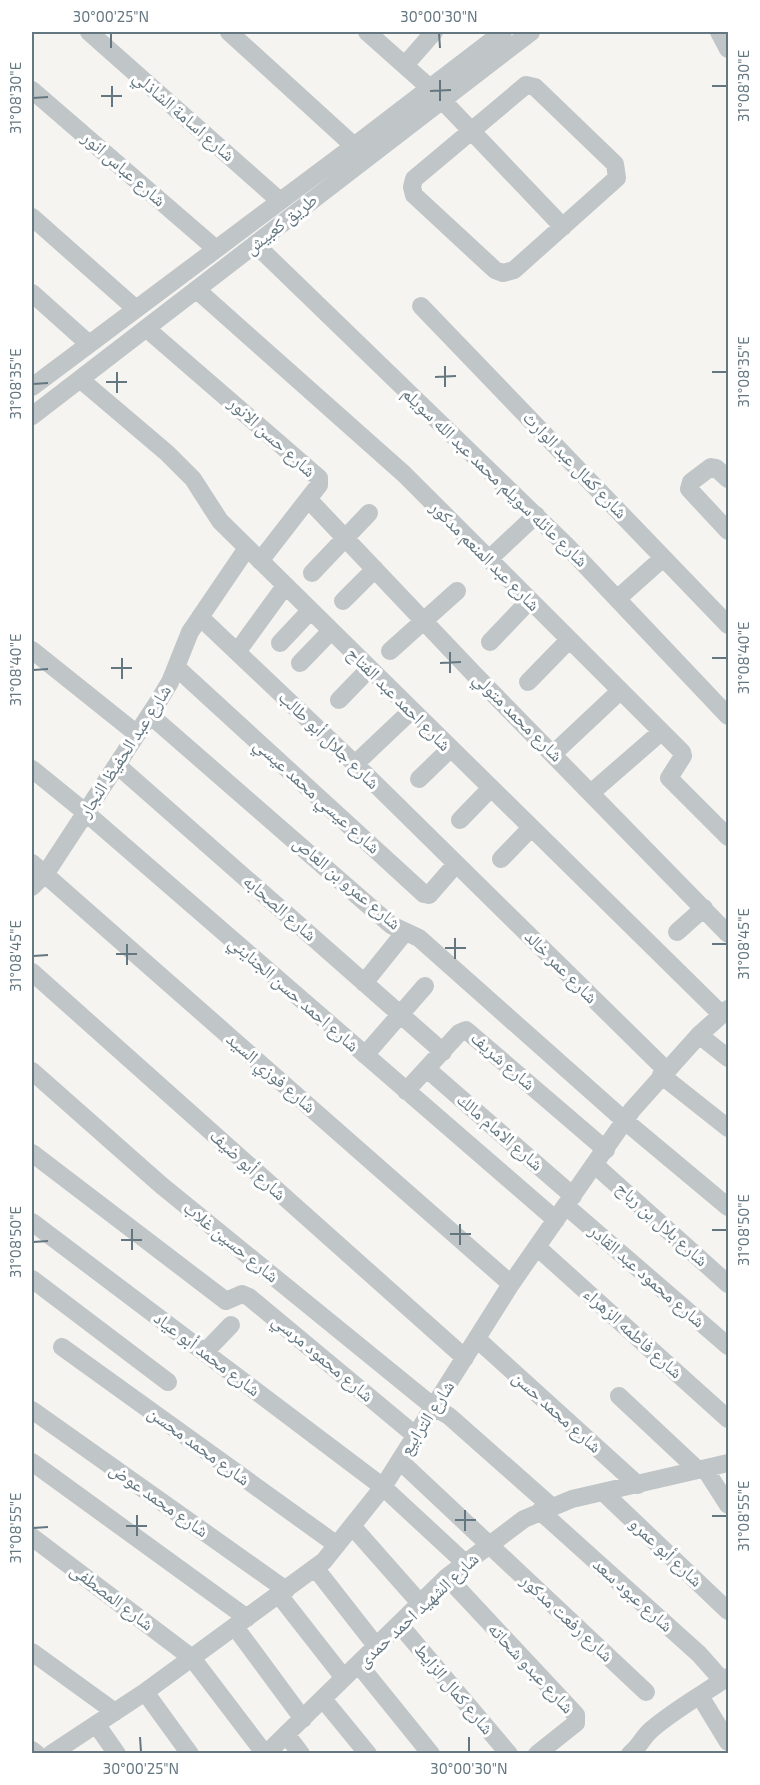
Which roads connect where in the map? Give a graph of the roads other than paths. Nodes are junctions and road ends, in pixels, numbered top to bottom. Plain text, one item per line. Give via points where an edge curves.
1 (88, 32) edge
2 (229, 32) edge
3 (367, 32) edge
4 (434, 32) edge
5 (503, 32) edge
6 (531, 32) edge
7 (719, 32) edge
8 (729, 50) edge
9 (405, 65) junction
10 (32, 90) edge
11 (436, 93) junction
12 (471, 130) junction
13 (354, 146) junction
14 (280, 201) junction
15 (32, 217) edge
16 (563, 227) junction
17 (255, 244) junction
18 (216, 249) junction
19 (197, 290) junction
20 (32, 293) edge
21 (421, 306) dead end
22 (136, 309) junction
23 (114, 326) junction
24 (147, 329) junction
25 (129, 343) junction
26 (89, 344) junction
27 (81, 380) junction
28 (32, 387) edge
29 (32, 416) edge
30 (729, 479) edge
31 (309, 499) junction
32 (369, 513) dead end
33 (536, 515) junction
34 (729, 531) edge
35 (345, 538) junction
36 (247, 548) junction
37 (663, 558) junction
38 (489, 559) junction
39 (260, 561) junction
40 (375, 569) junction
41 (312, 573) dead end
42 (285, 586) junction
43 (457, 591) dead end
44 (617, 599) junction
45 (530, 600) junction
46 (343, 601) dead end
47 (310, 611) junction
48 (200, 617) junction
49 (424, 621) junction
50 (729, 625) edge
51 (331, 631) junction
52 (569, 640) junction
53 (490, 642) dead end
54 (280, 644) dead end
55 (32, 650) edge
56 (390, 651) dead end
57 (237, 652) junction
58 (300, 663) dead end
59 (176, 667) junction
60 (369, 669) junction
61 (528, 681) dead end
62 (620, 691) junction
63 (339, 700) dead end
64 (411, 711) junction
65 (150, 715) junction
66 (729, 716) edge
67 (661, 732) junction
68 (138, 734) junction
69 (450, 749) junction
70 (554, 753) junction
71 (355, 764) junction
72 (117, 765) junction
73 (32, 769) edge
74 (419, 778) dead end
75 (490, 789) junction
76 (592, 792) junction
77 (85, 812) junction
78 (460, 820) dead end
79 (530, 828) junction
80 (729, 837) edge
81 (501, 859) dead end
82 (456, 864) junction
83 (39, 868) edge
84 (32, 887) edge
85 (704, 908) junction
86 (405, 932) junction
87 (677, 932) dead end
88 (729, 933) edge
89 (32, 972) edge
90 (364, 983) junction
91 (425, 986) dead end
92 (725, 1011) edge
93 (401, 1014) junction
94 (699, 1035) junction
95 (443, 1052) junction
96 (365, 1055) junction
97 (729, 1058) edge
98 (428, 1069) junction
99 (32, 1071) edge
100 (664, 1073) junction
101 (406, 1091) junction
102 (625, 1121) junction
103 (729, 1128) edge
104 (32, 1153) edge
105 (600, 1158) junction
106 (565, 1207) junction
107 (729, 1207) edge
108 (32, 1222) edge
109 (537, 1247) junction
110 (510, 1284) junction
111 (729, 1284) edge
112 (34, 1286) edge
113 (231, 1325) dead end
114 (477, 1339) junction
115 (729, 1346) edge
116 (62, 1347) dead end
117 (205, 1352) junction
118 (465, 1358) junction
119 (168, 1382) dead end
120 (619, 1396) dead end
121 (435, 1408) junction
122 (32, 1410) edge
123 (729, 1419) edge
124 (416, 1436) junction
125 (400, 1461) junction
126 (32, 1462) edge
127 (729, 1463) edge
128 (702, 1469) junction
129 (638, 1485) junction
130 (383, 1486) junction
131 (603, 1492) junction
132 (729, 1505) edge
133 (546, 1509) junction
134 (352, 1526) junction
135 (32, 1537) edge
136 (489, 1544) junction
137 (337, 1545) junction
138 (465, 1563) junction
139 (316, 1569) junction
140 (447, 1577) junction
141 (282, 1592) junction
142 (420, 1603) junction
143 (729, 1611) edge
144 (241, 1623) junction
145 (399, 1624) junction
146 (377, 1647) junction
147 (32, 1652) edge
148 (192, 1658) junction
149 (359, 1665) junction
150 (344, 1678) junction
151 (726, 1679) edge
152 (145, 1692) junction
153 (646, 1692) dead end
154 (700, 1696) junction
155 (323, 1699) junction
156 (115, 1712) junction
157 (303, 1719) junction
158 (96, 1724) junction
159 (286, 1734) junction
160 (729, 1742) edge
161 (32, 1750) edge
162 (640, 1750) edge
163 (49, 1753) edge
164 (117, 1754) edge
165 (190, 1754) edge
166 (265, 1754) edge
167 (301, 1754) edge
168 (368, 1754) edge
169 (431, 1754) edge
170 (509, 1754) edge
171 (537, 1754) edge

1 - 14 street, شارع اسامة الشاذلي
2 - 13 street
3 - 9 street
4 - 9 street
5 - 11 street, طريق كعبيش
6 - 11 street, طريق كعبيش
7 - 8 street
9 - 11 street
10 - 18 street, شارع عباس انور
11 - 12 street
11 - 13 street, طريق كعبيش
11 - 17 street, طريق كعبيش
12 - 16 street
12 - 16 street via 517,90 526,85 535,87 615,164 617,178
12 - 16 street via 414,179 414,195 495,270 503,273 514,270
13 - 14 street, طريق كعبيش
14 - 18 street, طريق كعبيش
15 - 22 street
17 - 19 street, طريق كعبيش
17 - 33 street, شارع عائله سويلم محمد عبد الله سويلم
18 - 22 street, طريق كعبيش
19 - 24 street, طريق كعبيش
19 - 38 street, شارع عبد المنعم مدكور via 404,474
20 - 26 street
21 - 37 street, شارع كمال عبد الوارث
22 - 23 street, طريق كعبيش
23 - 25 street
23 - 26 street, طريق كعبيش
24 - 25 street, طريق كعبيش
24 - 31 street, شارع حسن الانور via 317,475 320,482
25 - 27 street, طريق كعبيش
26 - 28 street, طريق كعبيش
27 - 29 street, طريق كعبيش
27 - 36 street, شارع احمد عبد الفتاح via 193,479 220,521
30 - 34 street via 711,467 692,482 691,492
31 - 35 street, شارع محمد متولي
31 - 39 street, شارع حسن الانور
32 - 35 street
33 - 38 street
33 - 44 street, شارع عائله سويلم محمد عبد الله سويلم
35 - 40 street, شارع محمد متولي
35 - 41 street
36 - 39 street, شارع احمد عبد الفتاح
36 - 48 street, شارع عبد الحفيظ النجار
37 - 44 street
37 - 50 street, شارع كمال عبد الوارث
38 - 45 street, شارع عبد المنعم مدكور
39 - 42 street, شارع احمد عبد الفتاح
40 - 46 street
40 - 49 street, شارع محمد متولي
42 - 47 street, شارع احمد عبد الفتاح
42 - 57 street
43 - 49 street
44 - 66 street, شارع عائله سويلم محمد عبد الله سويلم
45 - 52 street, شارع عبد المنعم مدكور
45 - 53 street
47 - 51 street, شارع احمد عبد الفتاح
47 - 54 street
48 - 57 street, شارع جلال أبو طالب
48 - 59 street, شارع عبد الحفيظ النجار
49 - 56 street
49 - 70 street, شارع محمد متولي
51 - 58 street
51 - 60 street, شارع احمد عبد الفتاح
52 - 61 street
52 - 62 street, شارع عبد المنعم مدكور
55 - 68 street
57 - 71 street, شارع جلال أبو طالب
59 - 65 street, شارع عبد الحفيظ النجار
59 - 82 street, شارع عيسي محمد عيسي via 424,894 429,895
60 - 63 street
60 - 64 street, شارع احمد عبد الفتاح
62 - 67 street, شارع عبد المنعم مدكور
62 - 70 street
64 - 69 street, شارع احمد عبد الفتاح
64 - 71 street
65 - 68 street, شارع عبد الحفيظ النجار
65 - 86 street, شارع عمرو بن العاص via 391,925
67 - 76 street
67 - 80 street, شارع عبد المنعم مدكور via 682,754 669,775 671,780
68 - 72 street, شارع عبد الحفيظ النجار
69 - 74 street
69 - 75 street, شارع احمد عبد الفتاح
70 - 76 street, شارع محمد متولي
71 - 82 street, شارع جلال أبو طالب
72 - 77 street, شارع عبد الحفيظ النجار
72 - 90 street, شارع الصحابه
73 - 77 street, شارع احمد حسن الجنايني
75 - 78 street
75 - 79 street, شارع احمد عبد الفتاح
76 - 85 street, شارع محمد متولي
77 - 83 street, شارع عبد الحفيظ النجار
77 - 96 street, شارع احمد حسن الجنايني
79 - 81 street
79 - 92 street, شارع احمد عبد الفتاح
82 - 100 street, شارع عمر خالد
83 - 84 street, شارع عبد الحفيظ النجار
83 - 110 street, شارع فوزي السيد
85 - 87 street
85 - 88 street, شارع محمد متولي
86 - 90 street
86 - 102 street, شارع عمرو بن العاص via 419,938
89 - 118 street, شارع أبو ضيف
90 - 93 street, شارع الصحابه
91 - 93 street
92 - 94 street, شارع الترابيع
93 - 95 street, شارع الصحابه
93 - 96 street
94 - 97 street
94 - 100 street, شارع الترابيع
95 - 98 street, شارع شريف
95 - 105 street, شارع شريف via 461,1031 470,1031
96 - 101 street, شارع احمد حسن الجنايني
98 - 101 street, شارع شريف
98 - 106 street, شارع الامام مالك
99 - 121 street, شارع حسين غلاب via 161,1185
100 - 102 street, شارع الترابيع
100 - 103 street, شارع عمر خالد
101 - 106 street, شارع احمد حسن الجنايني
102 - 105 street, شارع الترابيع
102 - 107 street, شارع عمرو بن العاص
104 - 124 street, شارع محمود مرسي via 226,1301 242,1294 249,1297
105 - 106 street, شارع الترابيع
105 - 111 street, شارع بلال بن رباح
106 - 109 street, شارع الترابيع
106 - 115 street, شارع محمود عبد القادر
108 - 117 street, شارع محمد أبو عياد
109 - 110 street, شارع الترابيع
109 - 123 street, شارع فاطمه الزهراء
110 - 114 street, شارع الترابيع
112 - 119 street
113 - 117 street
114 - 118 street, شارع الترابيع
114 - 129 street, شارع محمد حسن
116 - 137 street, شارع محمد محسن
117 - 130 street, شارع محمد أبو عياد
118 - 121 street, شارع الترابيع
120 - 128 street
121 - 124 street, شارع الترابيع
121 - 133 street, شارع حسين غلاب via 449,1416
122 - 141 street, شارع محمد عوض
124 - 125 street, شارع الترابيع
125 - 130 street, شارع الترابيع
125 - 136 street, شارع رفعت مدكور
126 - 144 street
127 - 128 street, شارع الشهيد احمد حمدى
128 - 129 street, شارع الشهيد احمد حمدى
128 - 132 street
129 - 131 street, شارع الشهيد احمد حمدى
130 - 134 street, شارع الترابيع
130 - 138 street, شارع محمد أبو عياد
131 - 133 street, شارع الشهيد احمد حمدى
131 - 143 street, شارع أبو عمرو
133 - 136 street, شارع الشهيد احمد حمدى
133 - 151 street, شارع عبود سعد
134 - 137 street, شارع الترابيع
134 - 142 street
135 - 148 street, شارع المصطفى
136 - 138 street, شارع الشهيد احمد حمدى
136 - 153 street, شارع رفعت مدكور
137 - 139 street, شارع الترابيع
138 - 140 street, شارع الشهيد احمد حمدى
139 - 141 street, شارع الترابيع
139 - 146 street
140 - 142 street, شارع الشهيد احمد حمدى
140 - 171 street, شارع عبدو شحاته via 576,1715 576,1723
141 - 144 street, شارع الترابيع
141 - 150 street, شارع محمد عوض
142 - 145 street, شارع الشهيد احمد حمدى
144 - 148 street, شارع الترابيع
144 - 157 street
145 - 146 street, شارع الشهيد احمد حمدى
145 - 170 street, شارع كمال الزايط
146 - 149 street, شارع الشهيد احمد حمدى
147 - 156 street
148 - 152 street, شارع الترابيع
148 - 166 street, شارع المصطفى
149 - 150 street, شارع الشهيد احمد حمدى
149 - 169 street
150 - 155 street, شارع الشهيد احمد حمدى
151 - 154 street
152 - 156 street, شارع الترابيع
152 - 165 street
154 - 160 street
154 - 162 street via 650,1731
155 - 157 street, شارع الشهيد احمد حمدى
155 - 168 street
156 - 158 street, شارع الترابيع
157 - 159 street, شارع الشهيد احمد حمدى
158 - 163 street, شارع الترابيع
158 - 164 street
159 - 166 street, شارع الشهيد احمد حمدى
159 - 167 street
161 - 163 street

